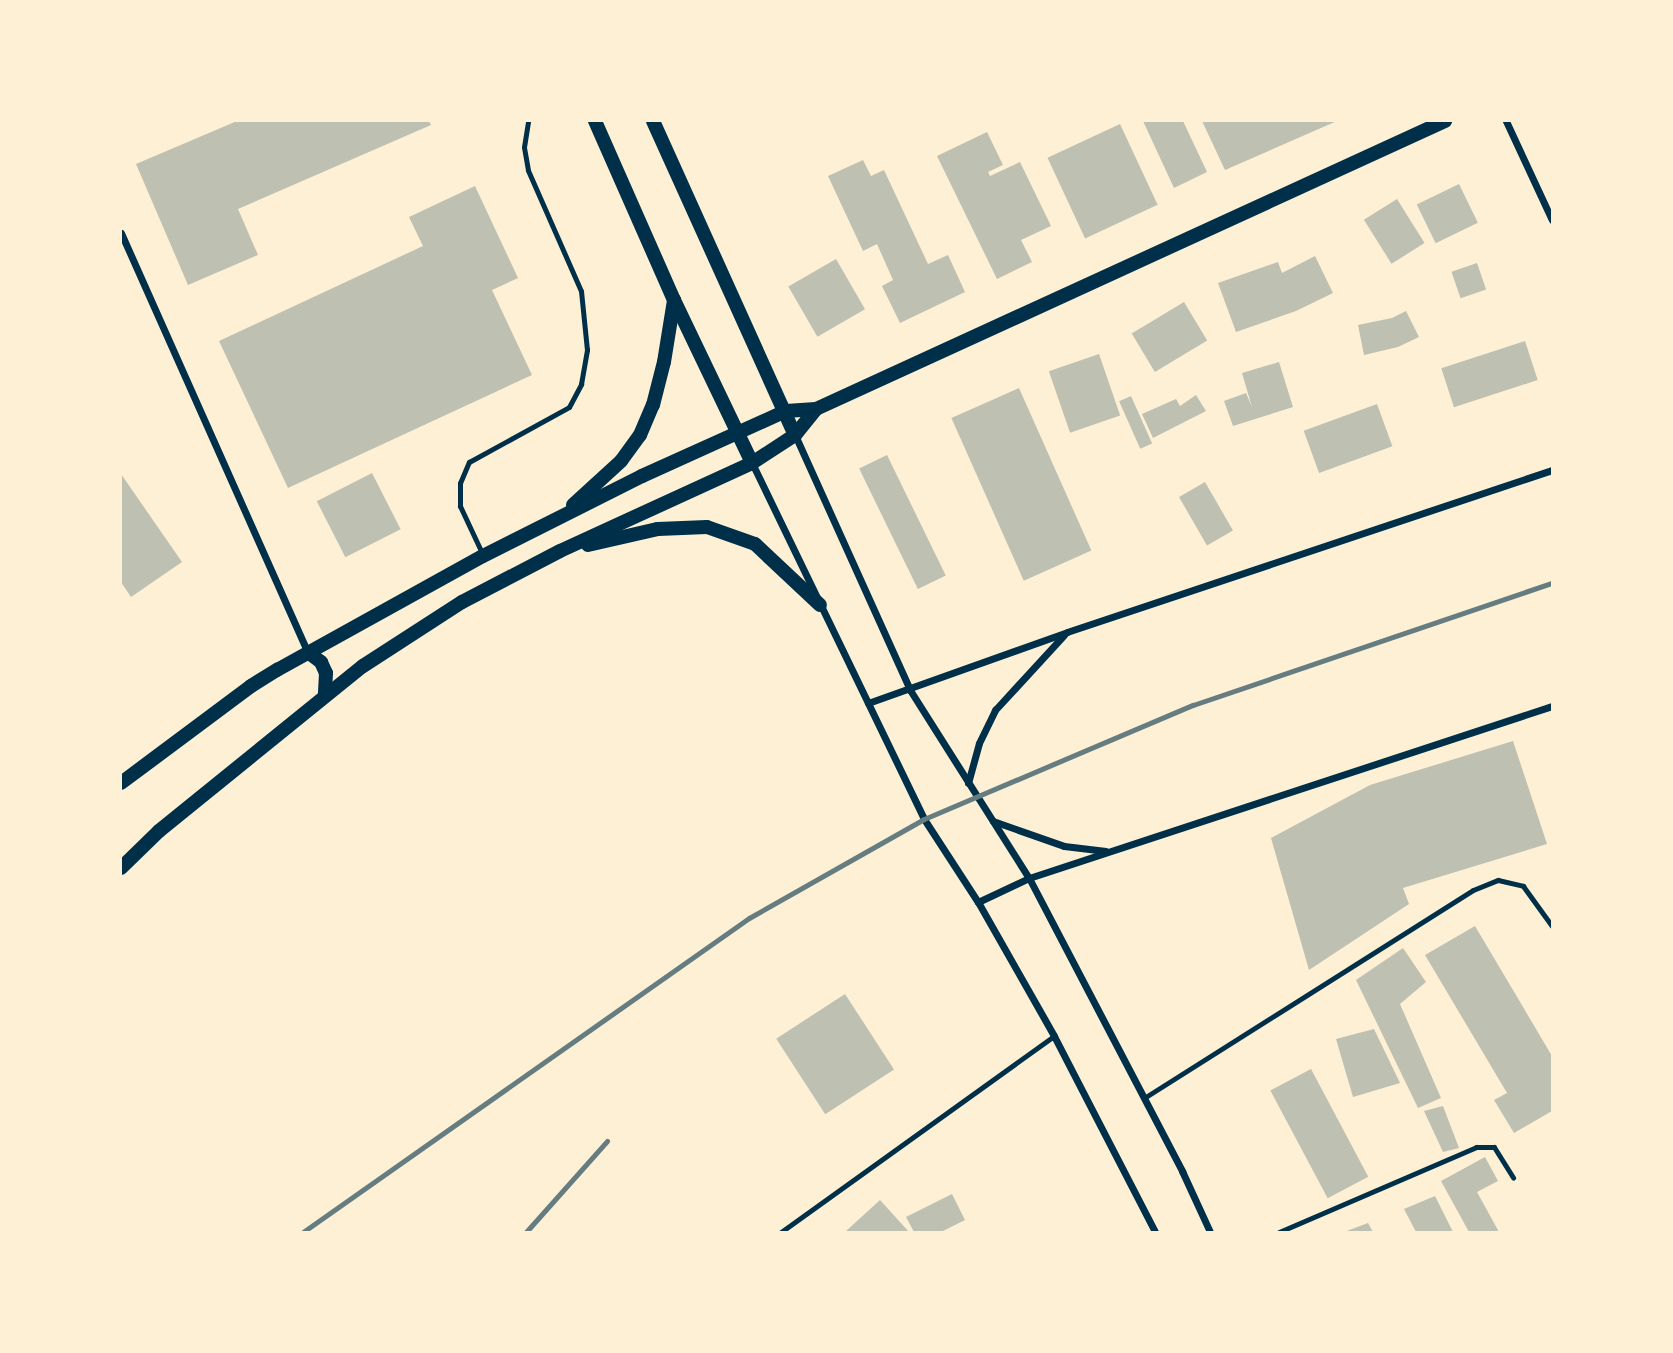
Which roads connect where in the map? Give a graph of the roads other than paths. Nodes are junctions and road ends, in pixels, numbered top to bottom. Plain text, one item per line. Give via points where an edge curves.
1 (528, 121) edge
2 (595, 121) edge
3 (653, 121) edge
4 (1445, 121) edge
5 (1506, 121) edge
6 (1552, 220) edge
7 (121, 233) edge
8 (674, 300) junction
9 (816, 409) junction
10 (786, 411) junction
11 (737, 433) junction
12 (795, 435) junction
13 (752, 463) junction
14 (1552, 470) edge
15 (559, 518) junction
16 (560, 551) junction
17 (483, 556) junction
18 (820, 605) junction
19 (1067, 632) junction
20 (309, 653) junction
21 (910, 690) junction
22 (325, 694) junction
23 (868, 703) junction
24 (1552, 706) edge
25 (121, 783) edge
26 (968, 783) junction
27 (992, 821) junction
28 (1108, 852) junction
29 (121, 868) edge
30 (1029, 878) junction
31 (978, 902) junction
32 (1552, 926) edge
33 (1054, 1036) junction
34 (1144, 1098) junction
35 (1513, 1177) dead end
36 (781, 1232) edge
37 (1155, 1232) edge
38 (1210, 1232) edge
39 (1279, 1232) edge

1 - 17 lane via 524,147 528,170 582,291 587,350 580,384 569,407 469,462 460,483 460,506
2 - 8 main road
3 - 10 main road
4 - 9 main road
5 - 6 street
7 - 20 street
8 - 11 main road
8 - 15 main road via 664,362 640,435 621,461
9 - 10 main road
9 - 12 main road
10 - 11 main road
10 - 12 main road
11 - 13 main road
11 - 15 main road
12 - 13 main road
12 - 21 street
13 - 16 main road
13 - 18 street
14 - 19 street
15 - 17 main road
16 - 18 main road via 659,529 707,527 755,544
16 - 22 main road via 462,602
17 - 20 main road
18 - 23 street
19 - 21 street
19 - 26 street via 995,710 979,743
20 - 22 main road via 326,673
20 - 25 main road via 251,686
21 - 23 street
21 - 26 street
22 - 29 main road
23 - 31 street via 925,819
24 - 28 street
26 - 27 street
27 - 28 street via 1064,846
27 - 30 street
28 - 30 street
30 - 31 street
30 - 34 street
31 - 33 street
32 - 34 lane via 1523,886 1498,880 1473,890
33 - 36 lane
33 - 37 street
34 - 38 street
35 - 39 lane via 1494,1147 1476,1147

